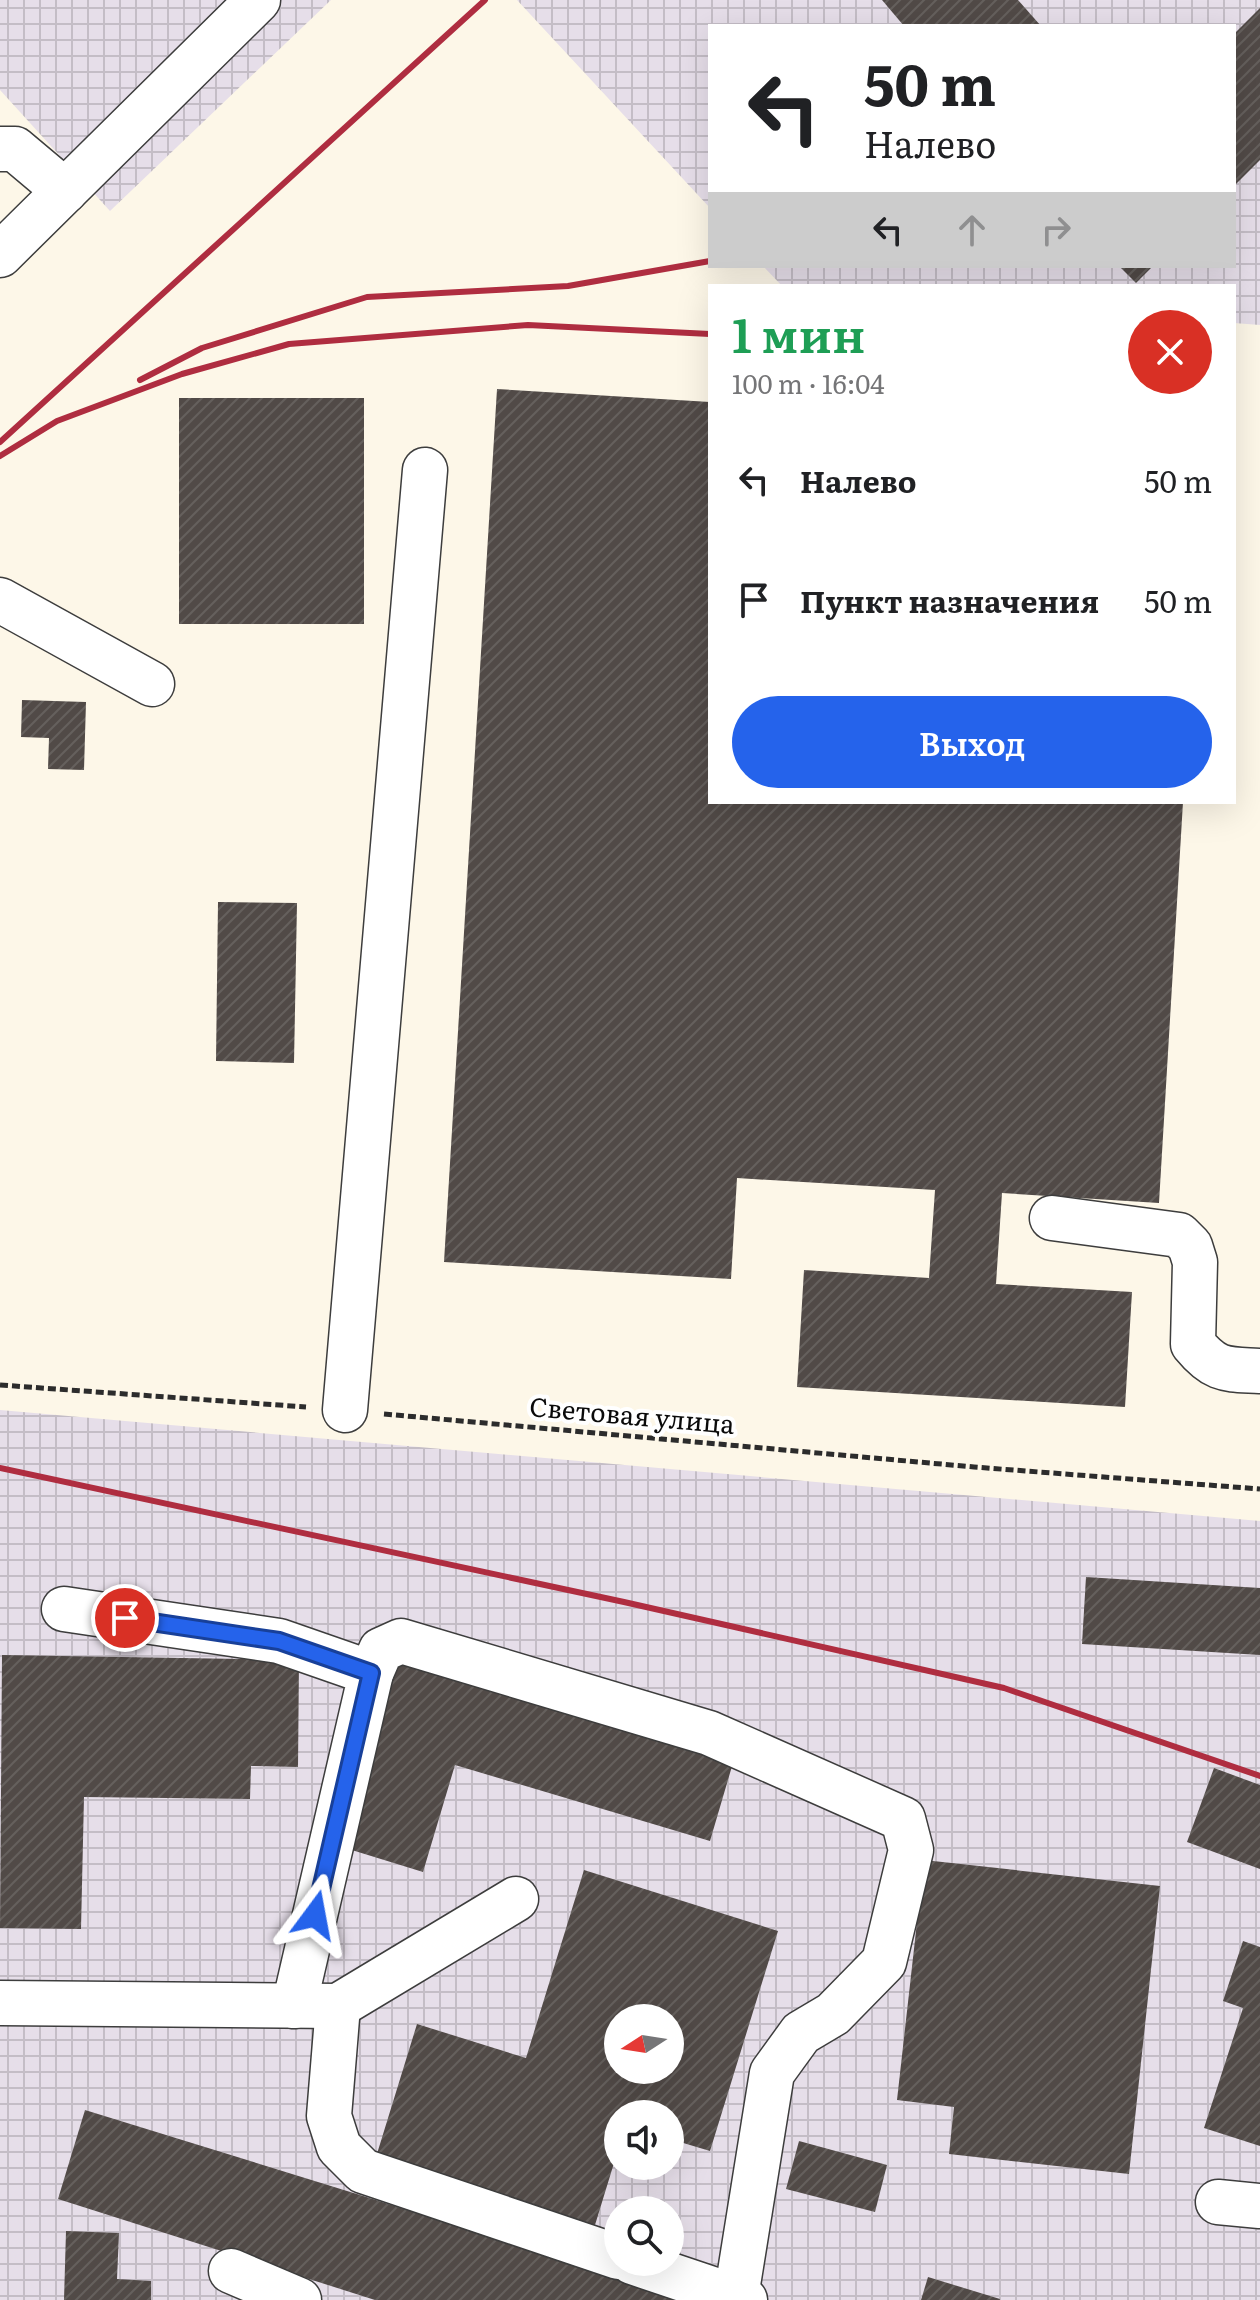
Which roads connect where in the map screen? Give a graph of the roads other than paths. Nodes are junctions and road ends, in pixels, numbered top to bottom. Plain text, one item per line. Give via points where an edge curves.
1 (258, 0) edge
2 (0, 149) edge
3 (65, 191) junction
4 (0, 255) edge
5 (425, 470) dead end
6 (0, 600) edge
7 (152, 684) dead end
8 (1052, 1218) dead end
9 (1260, 1371) edge
10 (345, 1410) road end
11 (64, 1609) dead end
12 (371, 1673) junction
13 (516, 1899) dead end
14 (0, 2003) edge
15 (294, 2006) junction
16 (338, 2006) junction
17 (604, 2252) edge
18 (231, 2271) dead end
19 (674, 2276) edge
20 (740, 2298) edge
21 (299, 2300) edge

1 - 3 street
2 - 3 street via 15,149
3 - 4 street
5 - 10 street
6 - 7 street
8 - 9 street via 1179,1235 1195,1262 1193,1344 1220,1368
11 - 12 street via 279,1641
12 - 15 street
12 - 20 street via 381,1650 401,1641 709,1733 903,1819 911,1850 884,1962 833,2014 801,2033 772,2073
13 - 16 street
14 - 15 street
15 - 16 street
16 - 17 street via 329,2116 339,2147 363,2171
18 - 21 street
19 - 20 street

